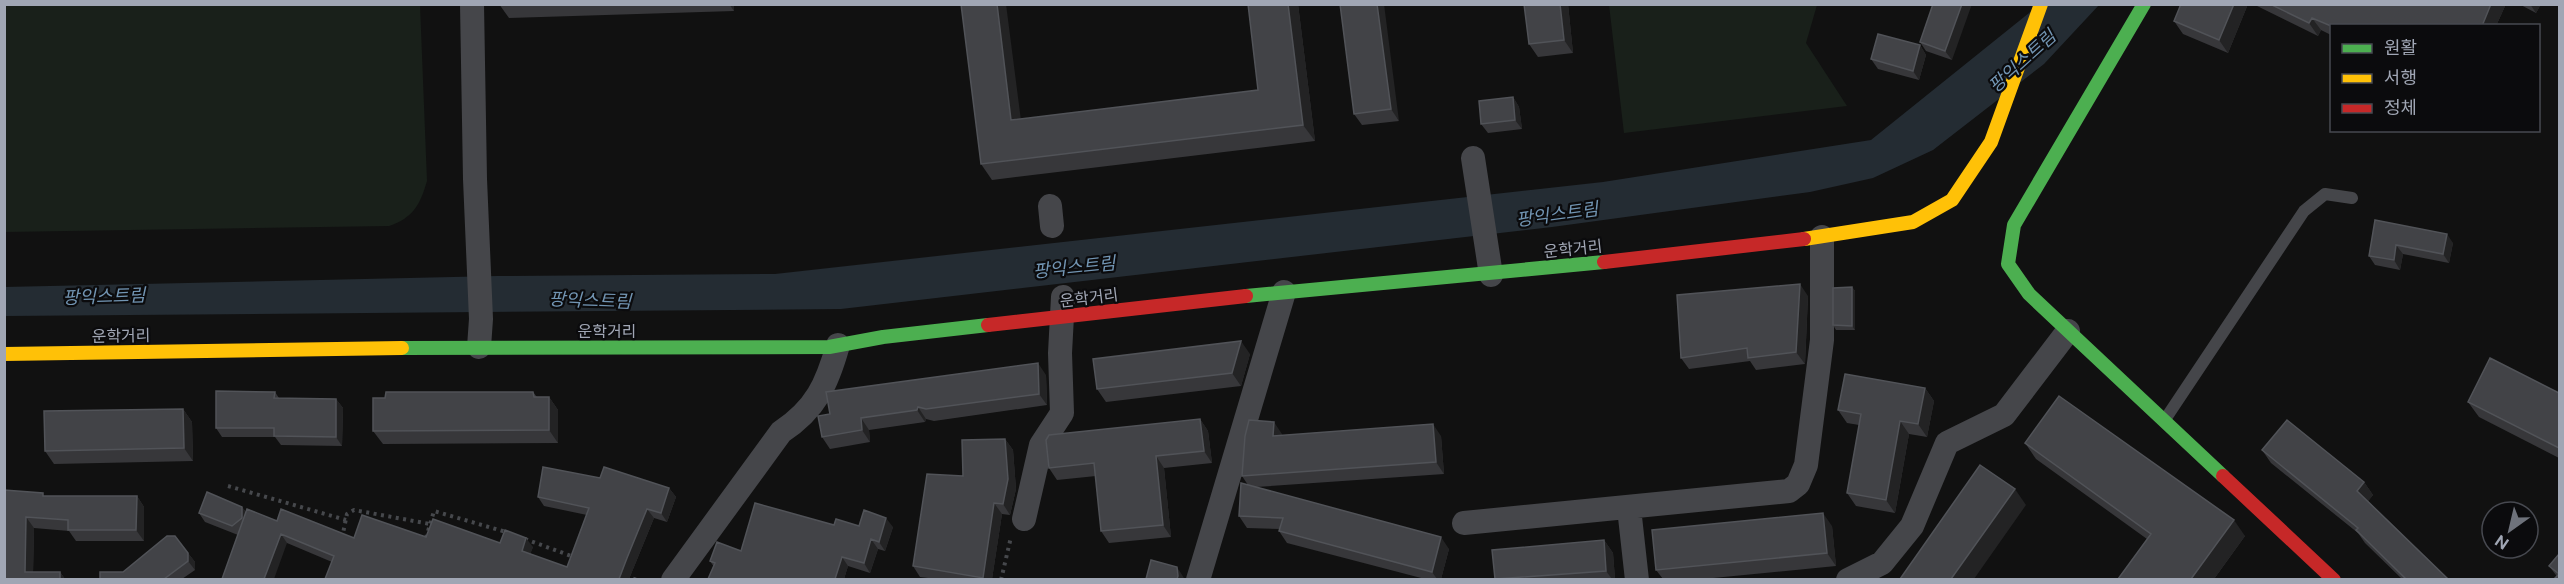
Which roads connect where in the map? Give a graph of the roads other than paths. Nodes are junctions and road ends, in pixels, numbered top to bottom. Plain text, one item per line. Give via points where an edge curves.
1 (472, 4) edge
2 (2041, 4) edge
3 (2144, 4) edge
4 (1474, 168) dead end
5 (2352, 198) dead end
6 (1822, 237) junction
7 (1491, 274) junction
8 (1284, 292) junction
9 (1063, 307) junction
10 (2068, 331) junction
11 (838, 345) junction
12 (479, 347) junction
13 (4, 354) edge
14 (2163, 422) junction
15 (1629, 508) junction
16 (1024, 519) road end
17 (1464, 523) dead end
18 (674, 579) edge
19 (1198, 579) edge
20 (1637, 579) edge
21 (1848, 579) edge
22 (2334, 579) edge

1 - 12 street
2 - 6 main road, 운학거리 via 1992,142 1952,200 1913,222
3 - 10 main road via 2014,225 2008,264 2029,294
4 - 7 street
5 - 14 lane via 2325,194 2304,211
6 - 7 main road, 운학거리
6 - 15 street via 1822,339 1806,465 1798,484 1789,491
7 - 8 main road, 운학거리
8 - 9 main road, 운학거리
8 - 19 street
9 - 11 main road, 운학거리
9 - 16 street via 1062,413 1041,445
10 - 14 main road
10 - 21 street via 2004,415 1947,443 1912,526 1882,563
11 - 12 main road, 운학거리
11 - 18 street via 827,383 802,418 781,432
12 - 13 main road, 운학거리
14 - 22 main road
15 - 17 street
15 - 20 street

